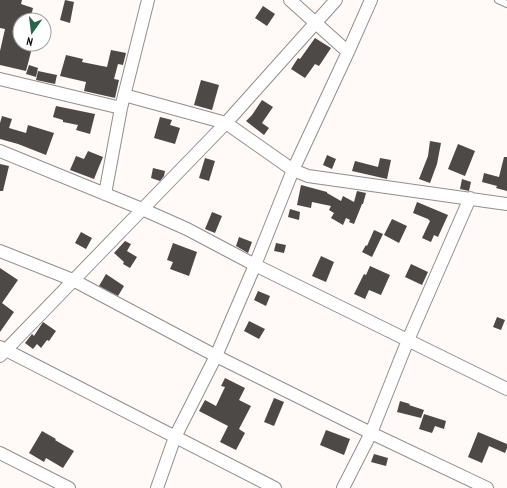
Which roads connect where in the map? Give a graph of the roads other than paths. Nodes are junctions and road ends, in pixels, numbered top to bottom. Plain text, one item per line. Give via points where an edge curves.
1 (146, 0) edge
2 (290, 0) edge
3 (336, 0) edge
4 (371, 0) edge
5 (498, 0) edge
6 (507, 4) edge
7 (315, 23) junction
8 (348, 52) junction
9 (0, 79) edge
10 (124, 95) junction
11 (121, 108) junction
12 (226, 123) junction
13 (0, 151) edge
14 (293, 170) junction
15 (105, 194) junction
16 (470, 198) junction
17 (507, 204) edge
18 (142, 209) junction
19 (0, 251) edge
20 (255, 265) junction
21 (73, 280) junction
22 (408, 340) junction
23 (2, 350) edge
24 (216, 356) junction
25 (507, 389) edge
26 (371, 433) junction
27 (175, 437) junction
28 (0, 454) edge
29 (69, 488) edge
30 (157, 488) edge
31 (275, 488) edge
32 (343, 488) edge
33 (486, 488) edge

1 - 10 street
2 - 7 street
3 - 7 street
4 - 8 street
5 - 6 lane
7 - 8 street
7 - 12 street
8 - 14 street
9 - 11 street
10 - 11 street
10 - 12 street
11 - 15 street
12 - 14 street
12 - 18 street
13 - 15 street
14 - 16 street via 308,176
14 - 20 street
15 - 18 street
16 - 17 street
16 - 22 street
18 - 20 street via 187,229
18 - 21 street
19 - 21 street
20 - 22 street
20 - 24 street
21 - 23 street
21 - 24 street
22 - 25 street
22 - 26 street
23 - 27 street
24 - 26 street
24 - 27 street
26 - 32 street
26 - 33 street
27 - 30 street
27 - 31 street
28 - 29 street

